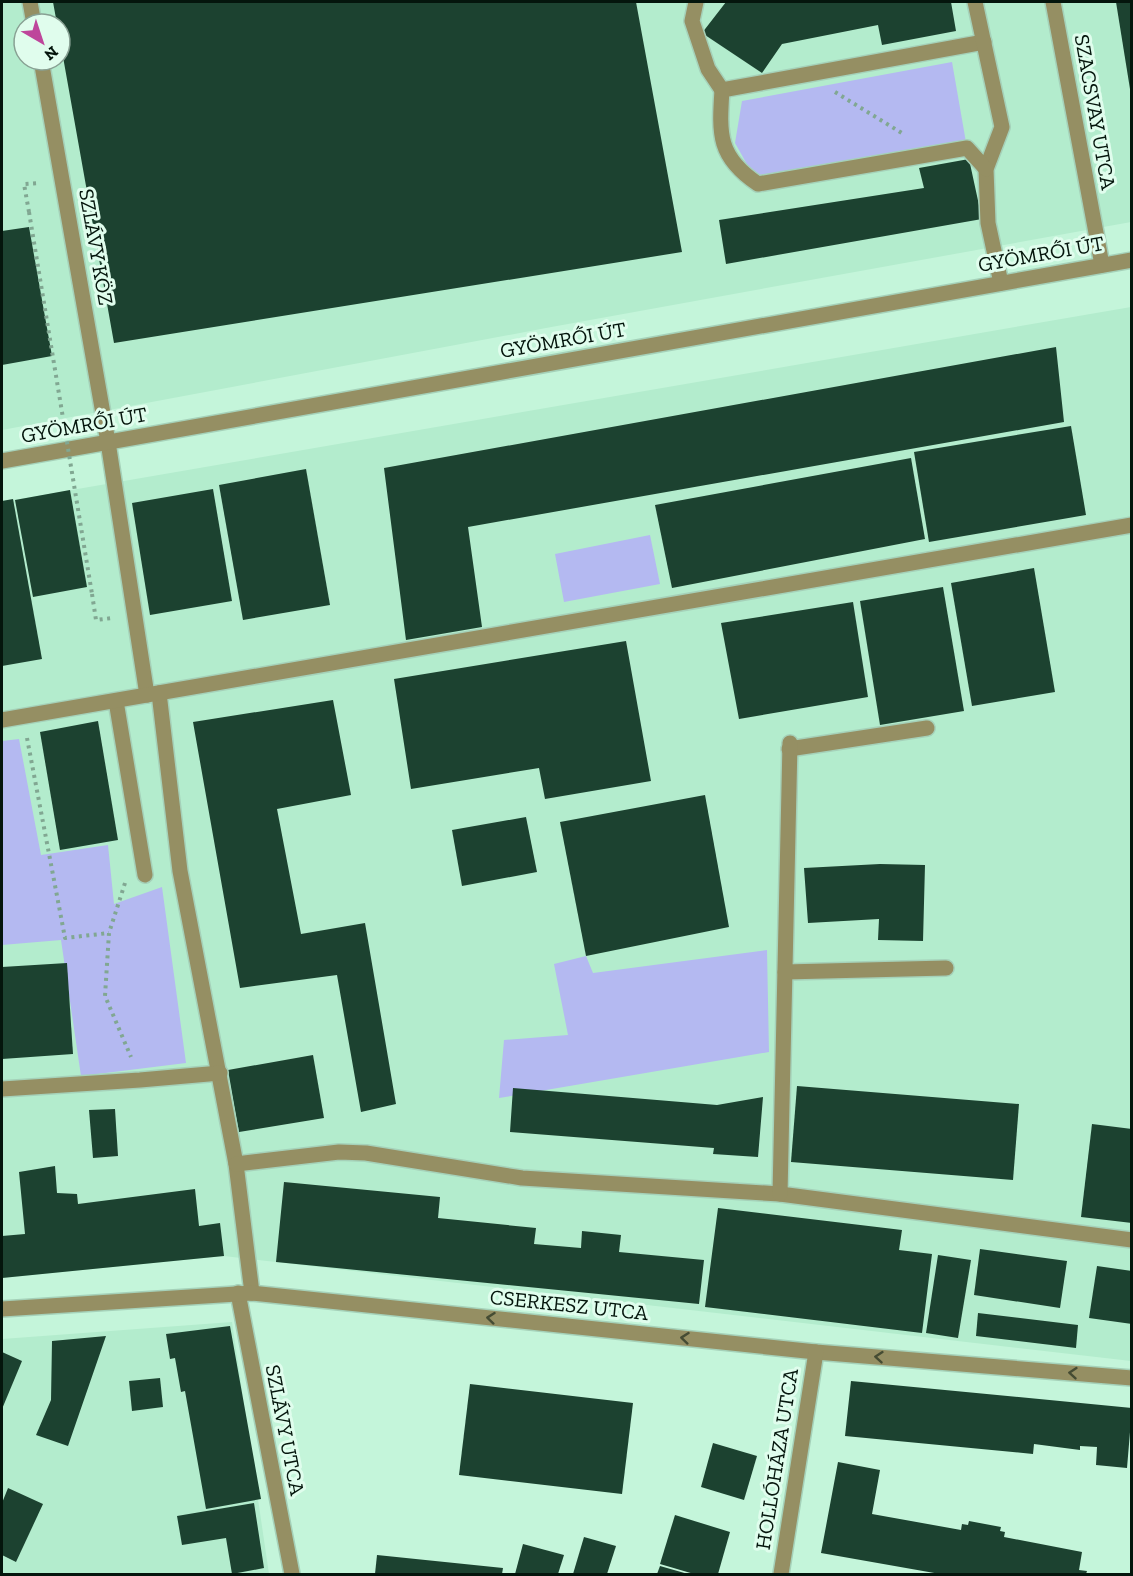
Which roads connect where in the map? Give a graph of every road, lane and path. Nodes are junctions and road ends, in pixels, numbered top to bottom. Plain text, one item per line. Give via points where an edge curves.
1 (696, 2) edge
2 (975, 2) edge
3 (1053, 2) edge
4 (984, 42) junction
5 (43, 72) edge
6 (809, 74) junction
7 (722, 90) junction
8 (934, 153) junction
9 (986, 169) junction
10 (24, 184) dead end
11 (1131, 260) edge
12 (1102, 265) junction
13 (1001, 283) junction
14 (108, 442) junction
15 (2, 461) edge
16 (1131, 525) edge
17 (96, 620) dead end
18 (153, 694) junction
19 (116, 701) junction
20 (23, 717) junction
21 (2, 720) edge
22 (927, 728) dead end
23 (145, 875) joint
24 (109, 933) junction
25 (946, 968) dead end
26 (785, 972) junction
27 (220, 1073) junction
28 (140, 1080) junction
29 (2, 1089) edge
30 (236, 1164) junction
31 (780, 1194) junction
32 (1131, 1240) edge
33 (245, 1293) junction
34 (2, 1310) edge
35 (816, 1352) junction
36 (1131, 1378) edge
37 (785, 1574) edge
38 (292, 1575) edge

1 - 7 street via 692,21 708,69
2 - 4 street
3 - 12 street, SZACSVAY UTCA
4 - 6 street
4 - 9 street via 1002,127
5 - 14 street, SZLÁVY KÖZ
6 - 7 street
6 - 8 path
7 - 8 street via 721,133 727,154 741,172 758,184
8 - 9 street via 967,148
9 - 13 street via 987,223
10 - 17 path, bridge
11 - 12 street, GYÖMRŐI ÚT
12 - 13 street, GYÖMRŐI ÚT
13 - 14 street, GYÖMRŐI ÚT
14 - 15 street, GYÖMRŐI ÚT
14 - 18 street, SZLÁVY KÖZ
16 - 18 street
18 - 19 street
18 - 27 street, SZLÁVY UTCA via 180,871
19 - 20 street
19 - 23 street
20 - 21 street
20 - 24 path via 65,938
22 - 26 street via 789,746
23 - 24 path via 127,878
24 - 28 path via 105,996
25 - 26 street
26 - 31 street
27 - 28 street
27 - 30 street, SZLÁVY UTCA
28 - 29 street
30 - 31 street via 339,1152 366,1153 522,1178
30 - 33 street, SZLÁVY UTCA
31 - 32 street
33 - 34 street, CSERKESZ UTCA
35 -> 33 street, CSERKESZ UTCA
33 - 38 street, SZLÁVY UTCA
36 -> 35 street, CSERKESZ UTCA
35 - 37 street, HOLLÓHÁZA UTCA

